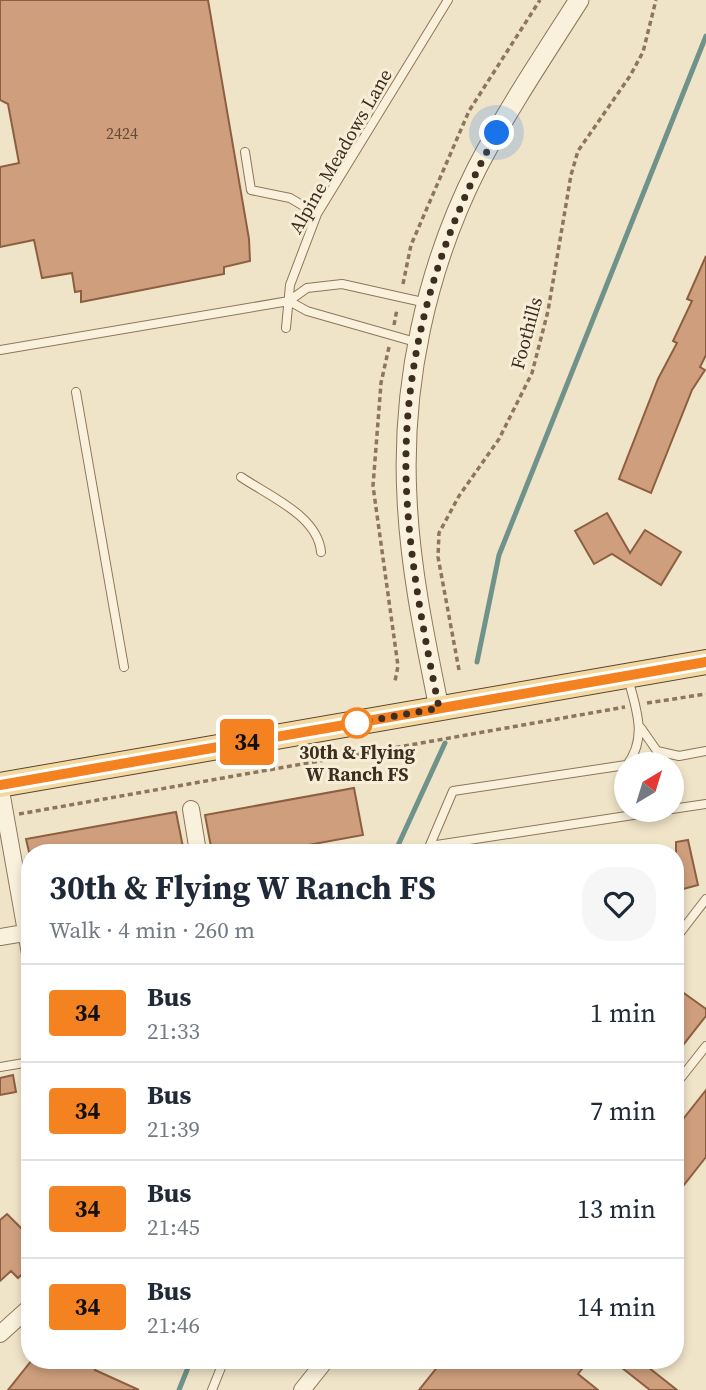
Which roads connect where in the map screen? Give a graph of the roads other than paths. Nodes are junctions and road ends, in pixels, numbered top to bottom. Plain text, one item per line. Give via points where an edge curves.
1 (447, 0) edge
2 (579, 0) edge
3 (245, 152) dead end
4 (317, 214) junction
5 (289, 301) junction
6 (427, 303) junction
7 (286, 328) dead end
8 (419, 343) junction
9 (0, 350) edge
10 (76, 392) dead end
11 (241, 477) dead end
12 (321, 552) dead end
13 (706, 662) edge
14 (124, 667) dead end
15 (628, 676) junction
16 (439, 708) junction
17 (640, 728) junction
18 (706, 751) edge
19 (635, 752) edge
20 (614, 767) edge
21 (0, 785) edge
22 (706, 804) edge
23 (684, 807) edge
24 (191, 809) dead end
25 (614, 819) edge
26 (197, 844) edge
27 (431, 844) edge
28 (459, 844) edge
29 (21, 895) edge
30 (706, 899) edge
31 (684, 928) edge
32 (21, 933) edge
33 (0, 937) edge
34 (706, 1046) edge
35 (21, 1064) edge
36 (0, 1067) edge
37 (684, 1074) edge
38 (21, 1315) edge
39 (0, 1334) edge
40 (220, 1369) edge
41 (319, 1369) edge
42 (212, 1390) edge
43 (302, 1390) edge

1 - 4 lane, Alpine Meadows Lane
2 - 6 street via 476,169 451,225
3 - 4 lane via 251,190 290,198
4 - 5 lane, Alpine Meadows Lane via 290,285
5 - 6 lane via 307,288 342,284
5 - 7 lane, Alpine Meadows Lane
5 - 8 lane via 307,311
5 - 9 lane
6 - 8 street
8 - 16 street via 407,431 407,497 411,554
10 - 14 lane
11 - 12 lane via 309,524 320,537
13 - 15 main road
15 - 16 main road
15 - 17 lane
16 - 21 main road
17 - 18 lane via 657,751 679,756
17 - 19 lane
20 - 27 lane via 453,791
21 - 29 street
22 - 23 lane
24 - 26 street
25 - 28 lane
30 - 31 lane
32 - 33 street
34 - 37 lane
35 - 36 lane
38 - 39 street
40 - 42 lane
41 - 43 street

